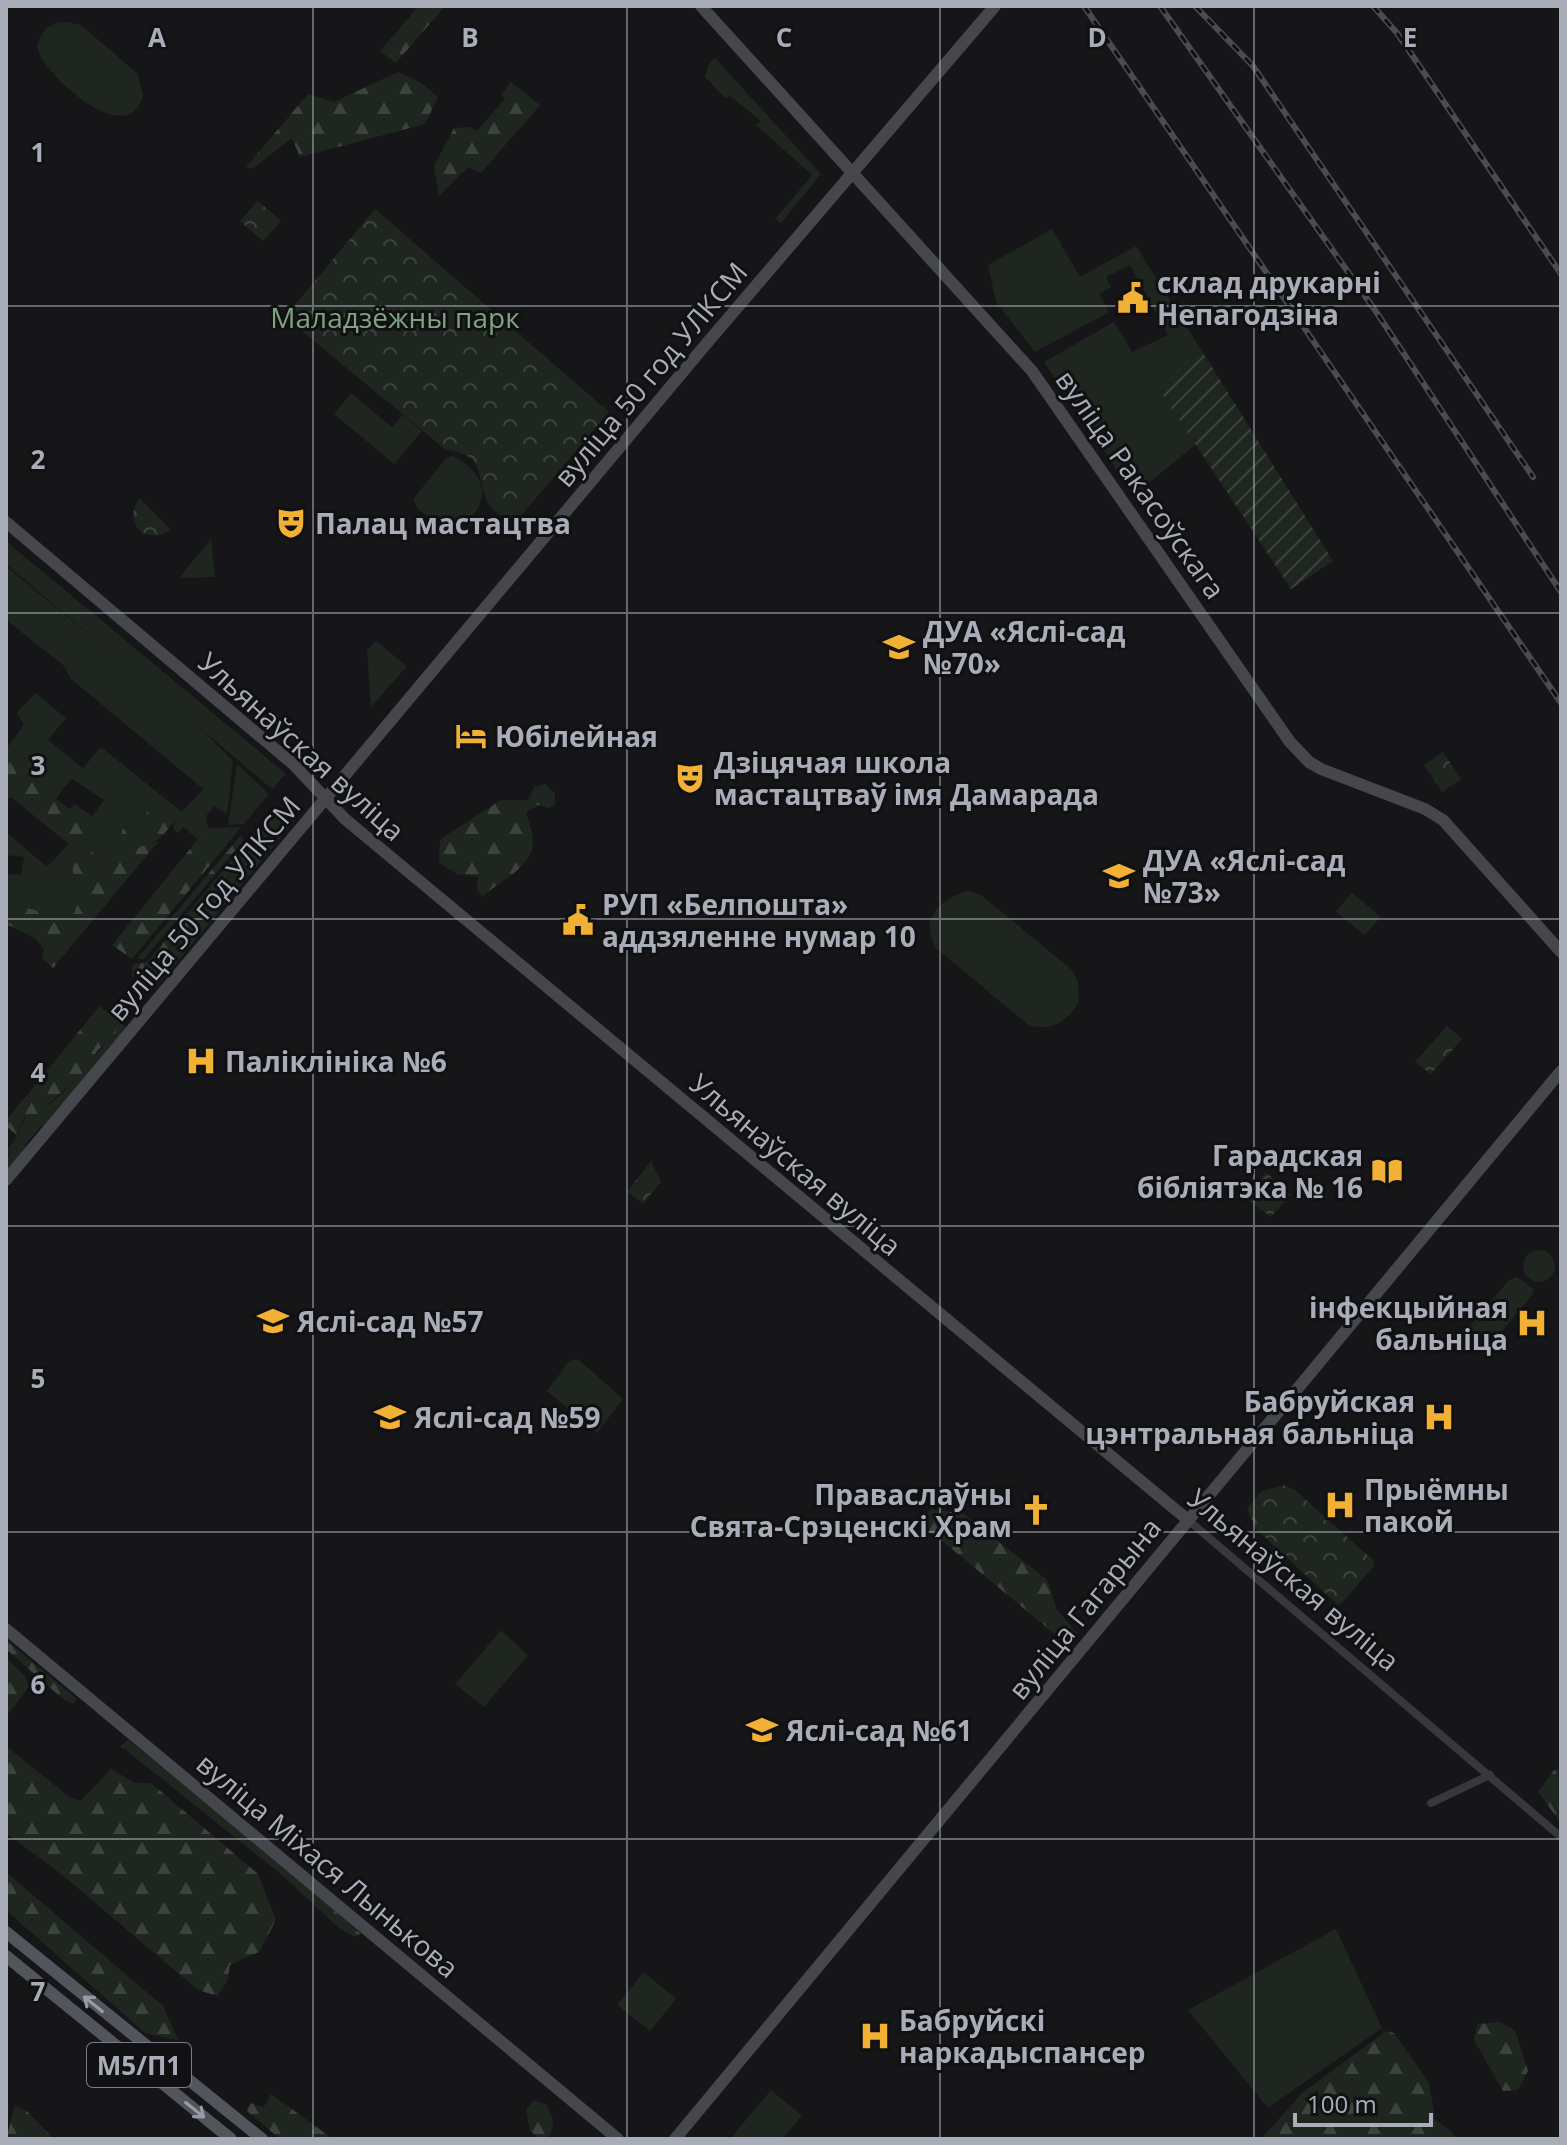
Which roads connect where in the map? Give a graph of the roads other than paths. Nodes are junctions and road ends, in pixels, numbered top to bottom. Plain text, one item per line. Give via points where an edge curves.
1 (701, 6) edge
2 (995, 6) edge
3 (854, 173) junction
4 (6, 522) edge
5 (326, 798) junction
6 (1561, 952) edge
7 (1561, 1071) edge
8 (6, 1180) edge
9 (1188, 1520) junction
10 (6, 1629) edge
11 (1490, 1775) junction
12 (1431, 1803) dead end
13 (1561, 1837) edge
14 (6, 1932) edge
15 (6, 1956) edge
16 (231, 2139) edge
17 (262, 2139) edge
18 (618, 2139) edge
19 (675, 2139) edge

1 - 3 main road, вуліца Ракасоўскага
2 - 3 main road, вуліца 50 год УЛКСМ
3 - 5 main road, вуліца 50 год УЛКСМ
3 - 6 main road, вуліца Ракасоўскага via 1032,371 1290,742 1321,769 1443,820
4 - 5 main road, Ульянаўская вуліца via 282,754
5 - 8 main road, вуліца 50 год УЛКСМ
5 - 9 main road, Ульянаўская вуліца
7 - 9 main road, вуліца Гагарына
9 - 11 street, Ульянаўская вуліца
9 - 19 main road, вуліца Гагарына
10 - 18 main road, вуліца Міхася Лынькова
11 - 12 street
11 - 13 street, Ульянаўская вуліца
17 -> 14 main road, М5/П1
15 -> 16 main road, М5/П1

